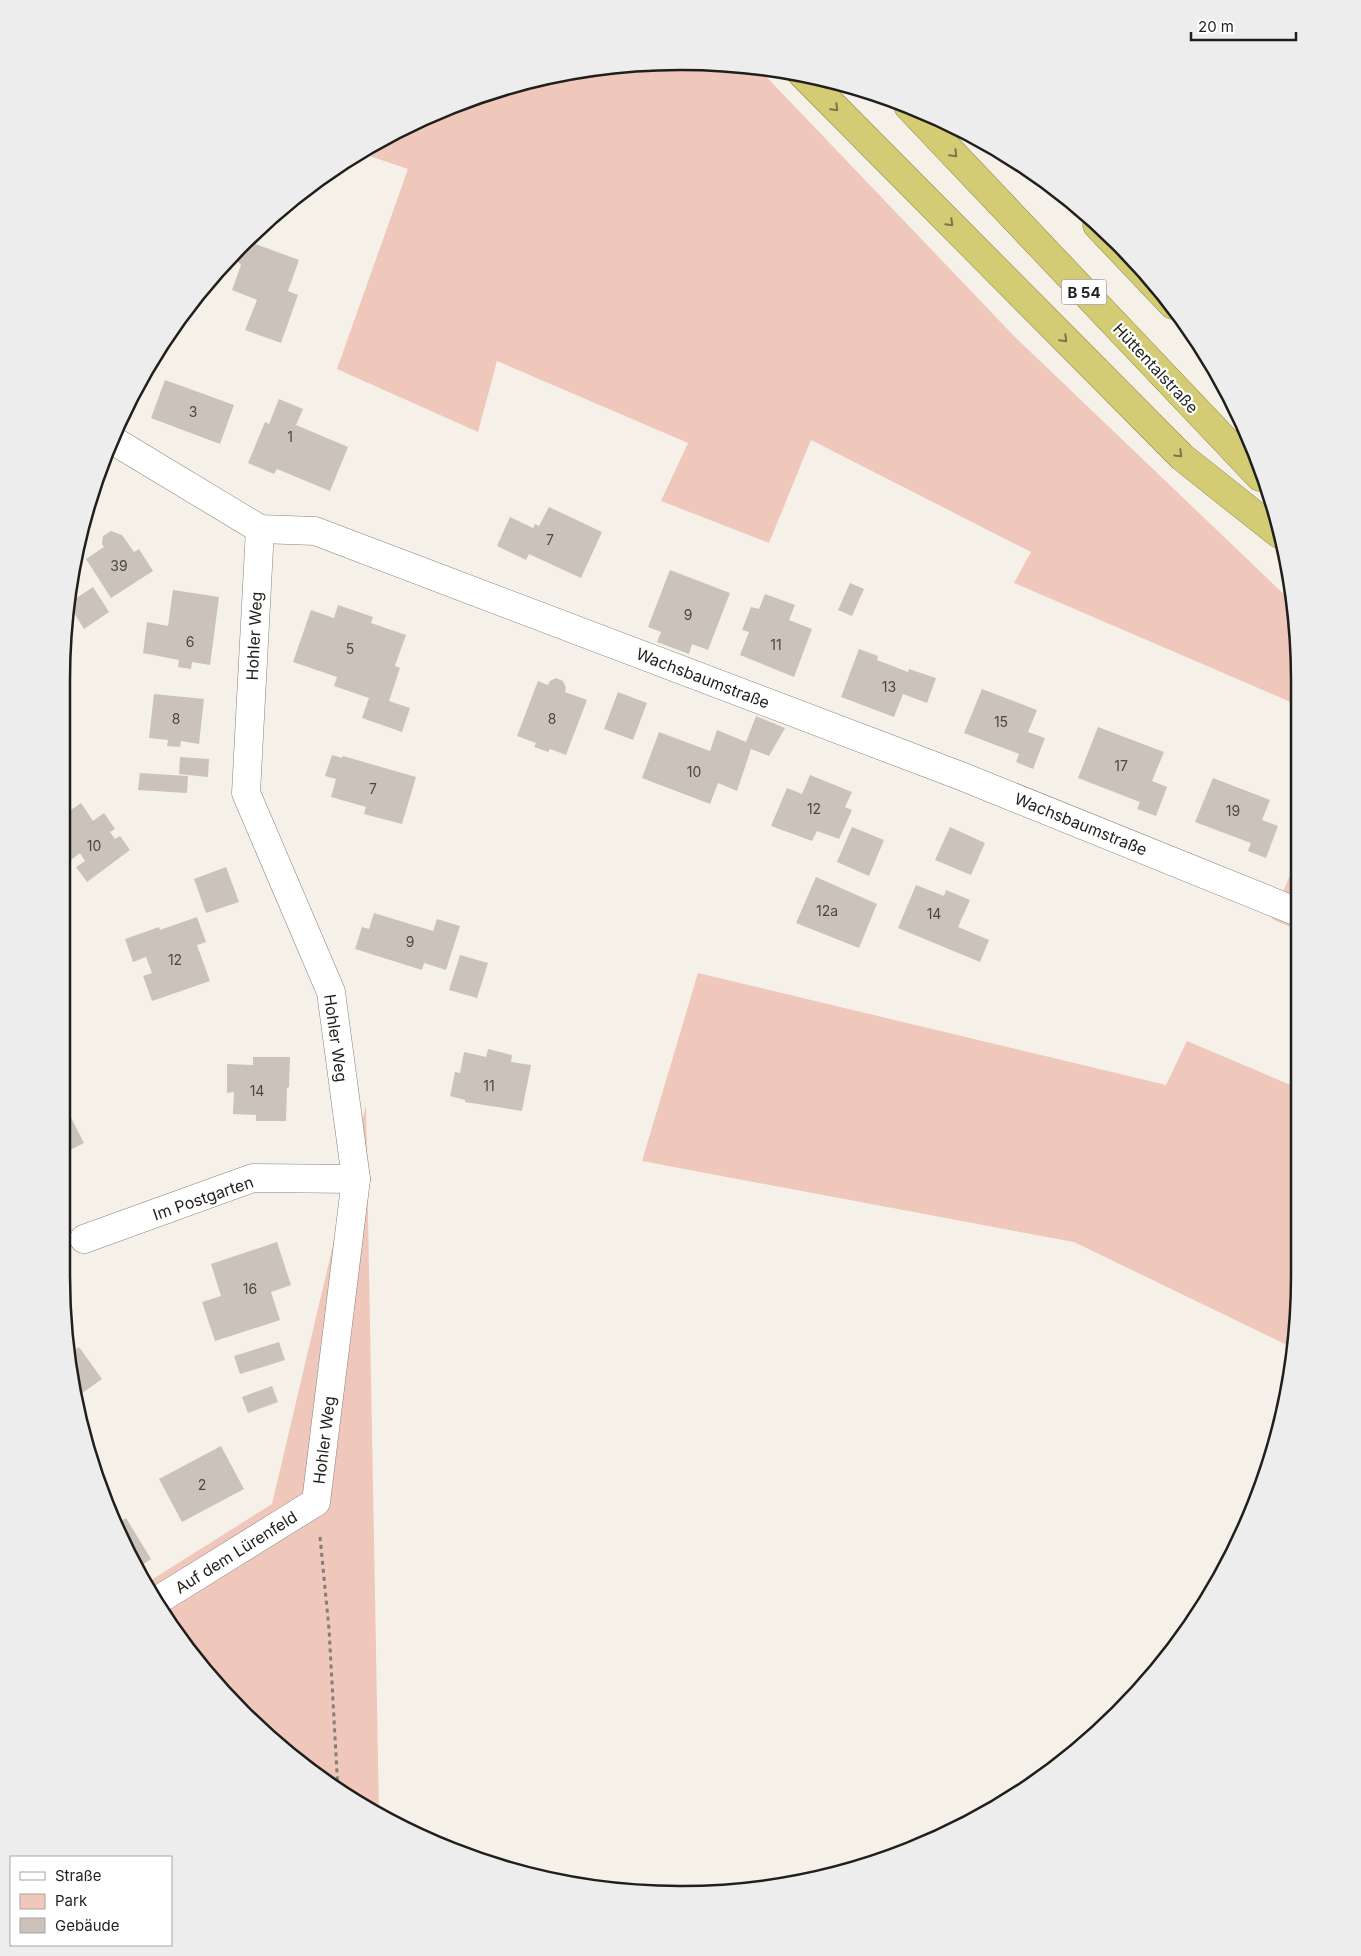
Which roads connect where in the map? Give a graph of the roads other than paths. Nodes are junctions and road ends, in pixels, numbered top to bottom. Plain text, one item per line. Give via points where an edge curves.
1 (813, 85) edge
2 (920, 119) edge
3 (118, 443) edge
4 (1255, 472) edge
5 (1271, 528) edge
6 (260, 529) junction
7 (1291, 909) edge
8 (356, 1179) junction
9 (84, 1239) dead end
10 (316, 1502) joint
11 (162, 1598) edge

1 -> 5 highway via 1182,457
2 -> 4 highway, Hüttentalstraße / B 54
3 - 6 street, Wachsbaumstraße
6 - 7 street, Wachsbaumstraße via 315,531 961,776
6 - 8 street, Hohler Weg via 246,793 331,992
8 - 9 street, Im Postgarten via 253,1178
8 - 10 street, Hohler Weg
10 - 11 street, Auf dem Lürenfeld

